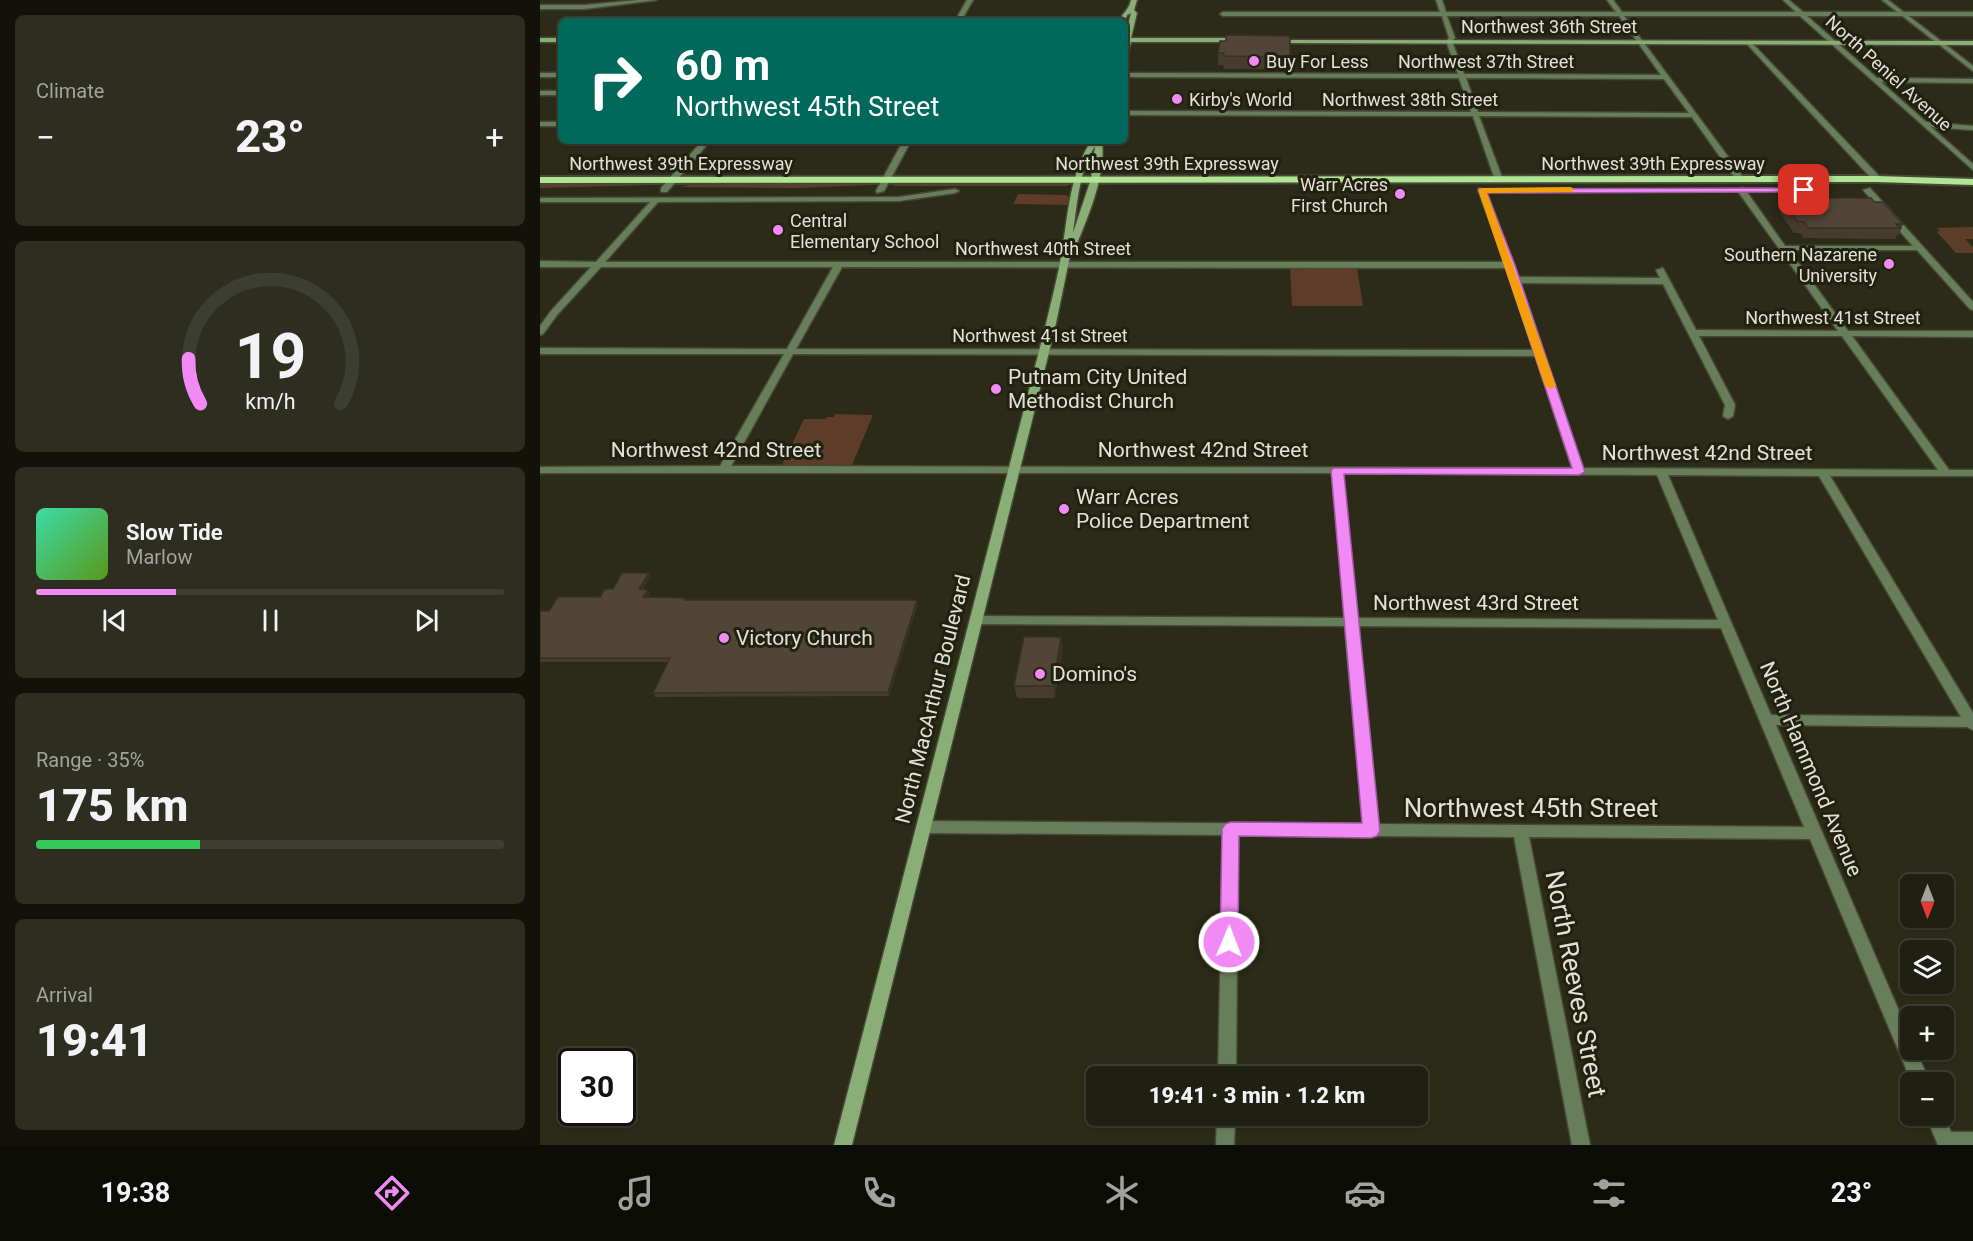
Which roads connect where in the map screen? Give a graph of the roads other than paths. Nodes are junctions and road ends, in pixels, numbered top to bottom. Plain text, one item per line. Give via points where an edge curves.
1 (654, 0) edge
2 (970, 0) edge
3 (1134, 0) edge
4 (1439, 0) edge
5 (1610, 0) edge
6 (1786, 0) edge
7 (1885, 0) edge
8 (540, 7) edge
9 (1131, 10) junction
10 (1620, 12) junction
11 (1443, 13) junction
12 (1799, 13) junction
13 (1223, 14) dead end
14 (1901, 14) junction
15 (1973, 14) edge
16 (960, 18) edge
17 (1123, 18) edge
18 (1128, 36) edge
19 (540, 40) edge
20 (558, 40) edge
21 (1128, 40) edge
22 (1246, 40) edge
23 (1269, 41) edge
24 (1449, 41) junction
25 (1641, 42) junction
26 (1748, 42) junction
27 (1833, 42) junction
28 (1938, 43) junction
29 (1973, 43) edge
30 (1973, 69) edge
31 (540, 75) edge
32 (558, 75) edge
33 (1128, 75) edge
34 (1462, 76) junction
35 (1667, 77) junction
36 (1875, 80) junction
37 (1973, 81) edge
38 (540, 93) edge
39 (558, 93) edge
40 (1128, 113) edge
41 (1476, 115) junction
42 (1694, 116) junction
43 (540, 124) edge
44 (558, 124) edge
45 (1925, 124) junction
46 (1973, 128) edge
47 (703, 144) edge
48 (905, 144) edge
49 (1093, 144) edge
50 (1098, 144) edge
51 (1973, 168) edge
52 (1877, 179) junction
53 (540, 180) edge
54 (673, 180) junction
55 (887, 180) junction
56 (1612, 180) junction
57 (1973, 182) edge
58 (1078, 185) junction
59 (1092, 185) junction
60 (1480, 185) junction
61 (1501, 185) junction
62 (1740, 185) junction
63 (540, 190) edge
64 (664, 190) junction
65 (1617, 190) junction
66 (1867, 190) junction
67 (880, 191) junction
68 (955, 191) junction
69 (1973, 192) edge
70 (540, 200) edge
71 (656, 200) junction
72 (1782, 248) junction
73 (1919, 248) junction
74 (540, 264) edge
75 (599, 264) junction
76 (839, 264) junction
77 (1065, 264) junction
78 (1510, 265) junction
79 (1660, 270) dead end
80 (1515, 280) junction
81 (1665, 281) junction
82 (1973, 307) edge
83 (540, 332) edge
84 (1693, 333) junction
85 (1846, 334) junction
86 (1973, 334) edge
87 (540, 351) edge
88 (789, 351) junction
89 (1044, 351) junction
90 (1540, 353) junction
91 (1728, 416) dead end
92 (724, 469) junction
93 (1013, 469) junction
94 (540, 470) edge
95 (1337, 471) junction
96 (1579, 472) junction
97 (1661, 472) junction
98 (1822, 473) junction
99 (1946, 473) junction
100 (1973, 474) edge
101 (976, 620) junction
102 (1352, 622) junction
103 (1725, 624) junction
104 (1766, 720) junction
105 (1972, 723) edge
106 (924, 827) junction
107 (1231, 829) junction
108 (1371, 831) junction
109 (1520, 832) junction
110 (1814, 833) junction
111 (1227, 1066) edge
112 (1916, 1072) edge
113 (1226, 1126) edge
114 (1939, 1126) edge
115 (1973, 1141) edge
116 (1947, 1143) edge
117 (843, 1145) edge
118 (1226, 1145) edge
119 (1581, 1145) edge

1 - 8 street
2 - 16 street
3 - 9 main road
4 - 11 street
5 - 10 street
6 - 12 street, North Peniel Avenue
7 - 14 street
9 - 17 main road
9 - 18 main road via 1134,13
10 - 11 street
10 - 12 street
10 - 25 street
11 - 13 street
11 - 24 street via 1452,38
12 - 14 street
12 - 27 street, North Peniel Avenue
14 - 15 street
14 - 28 street
19 - 20 main road
21 - 22 main road
23 - 24 main road, Northwest 36th Street
24 - 25 main road, Northwest 36th Street
24 - 34 street
25 - 26 main road, Northwest 36th Street
25 - 35 street
26 - 27 main road, Northwest 36th Street
26 - 52 street
27 - 28 main road, Northwest 36th Street
27 - 36 street, North Peniel Avenue
28 - 29 main road, Northwest 36th Street
28 - 30 street
31 - 32 street
33 - 34 street, Northwest 37th Street
34 - 35 street, Northwest 37th Street
34 - 41 street
35 - 42 street
36 - 37 street
36 - 45 street, North Peniel Avenue
38 - 39 street
40 - 41 street, Northwest 38th Street
41 - 42 street, Northwest 38th Street
41 - 61 street
42 - 62 street
43 - 44 street
45 - 46 street
45 - 51 street, North Peniel Avenue
47 - 54 street
48 - 55 street
49 - 58 main road, North MacArthur Boulevard
50 - 59 main road, North MacArthur Boulevard via 1101,150
52 - 57 highway, Northwest 39th Expressway
52 - 62 highway, Northwest 39th Expressway
53 - 54 highway, Northwest 39th Expressway
54 - 55 highway, Northwest 39th Expressway
54 - 64 street
55 - 58 highway, Northwest 39th Expressway
55 - 67 street
56 - 61 highway, Northwest 39th Expressway
56 - 62 highway, Northwest 39th Expressway
56 - 65 highway
58 - 59 highway, Northwest 39th Expressway
58 - 68 highway, Northwest 39th Expressway
58 - 77 main road, North MacArthur Boulevard
59 - 60 highway, Northwest 39th Expressway
59 - 77 main road, North MacArthur Boulevard
60 - 61 highway, Northwest 39th Expressway
60 - 78 street
61 - 65 highway, Northwest 39th Expressway
62 - 65 highway, Northwest 39th Expressway
62 - 66 highway, Northwest 39th Expressway
62 - 72 street
63 - 64 highway, Northwest 39th Expressway
64 - 67 highway, Northwest 39th Expressway
66 - 69 highway, Northwest 39th Expressway
66 - 73 street
67 - 68 highway, Northwest 39th Expressway
68 - 71 street, Northwest 39th Expressway via 899,199
70 - 71 street, Northwest 39th Expressway
71 - 75 street
72 - 73 street
72 - 85 street
73 - 82 street
74 - 75 street, Northwest 40th Street
75 - 76 street, Northwest 40th Street
75 - 83 street
76 - 77 street, Northwest 40th Street
76 - 88 street
77 - 78 street, Northwest 40th Street
77 - 89 main road, North MacArthur Boulevard
78 - 80 street
79 - 81 street
80 - 81 street
80 - 90 street
81 - 84 street
84 - 85 street, Northwest 41st Street
84 - 91 street via 1730,405
85 - 86 street, Northwest 41st Street
85 - 99 street
87 - 88 street, Northwest 41st Street
88 - 89 street, Northwest 41st Street
88 - 92 street
89 - 90 street, Northwest 41st Street
89 - 93 main road, North MacArthur Boulevard
90 - 96 street
92 - 93 street, Northwest 42nd Street
92 - 94 street, Northwest 42nd Street
93 - 95 street, Northwest 42nd Street
93 - 101 main road, North MacArthur Boulevard
95 - 96 street, Northwest 42nd Street
95 - 102 street
96 - 97 street, Northwest 42nd Street
97 - 98 street, Northwest 42nd Street
97 - 103 street, North Hammond Avenue
98 - 99 street, Northwest 42nd Street
98 - 105 street
99 - 100 street, Northwest 42nd Street
101 - 102 street, Northwest 43rd Street
101 - 106 main road, North MacArthur Boulevard
102 - 103 street, Northwest 43rd Street
102 - 108 street
103 - 104 street, North Hammond Avenue
104 - 105 street
104 - 110 street, North Hammond Avenue
106 - 107 street, Northwest 45th Street
106 - 117 main road, North MacArthur Boulevard
107 - 108 street, Northwest 45th Street
107 - 111 street
108 - 109 street, Northwest 45th Street
109 - 110 street, Northwest 45th Street
109 - 119 street, North Reeves Street
110 - 112 street, North Hammond Avenue
113 - 118 street
114 - 116 street
115 - 116 street

